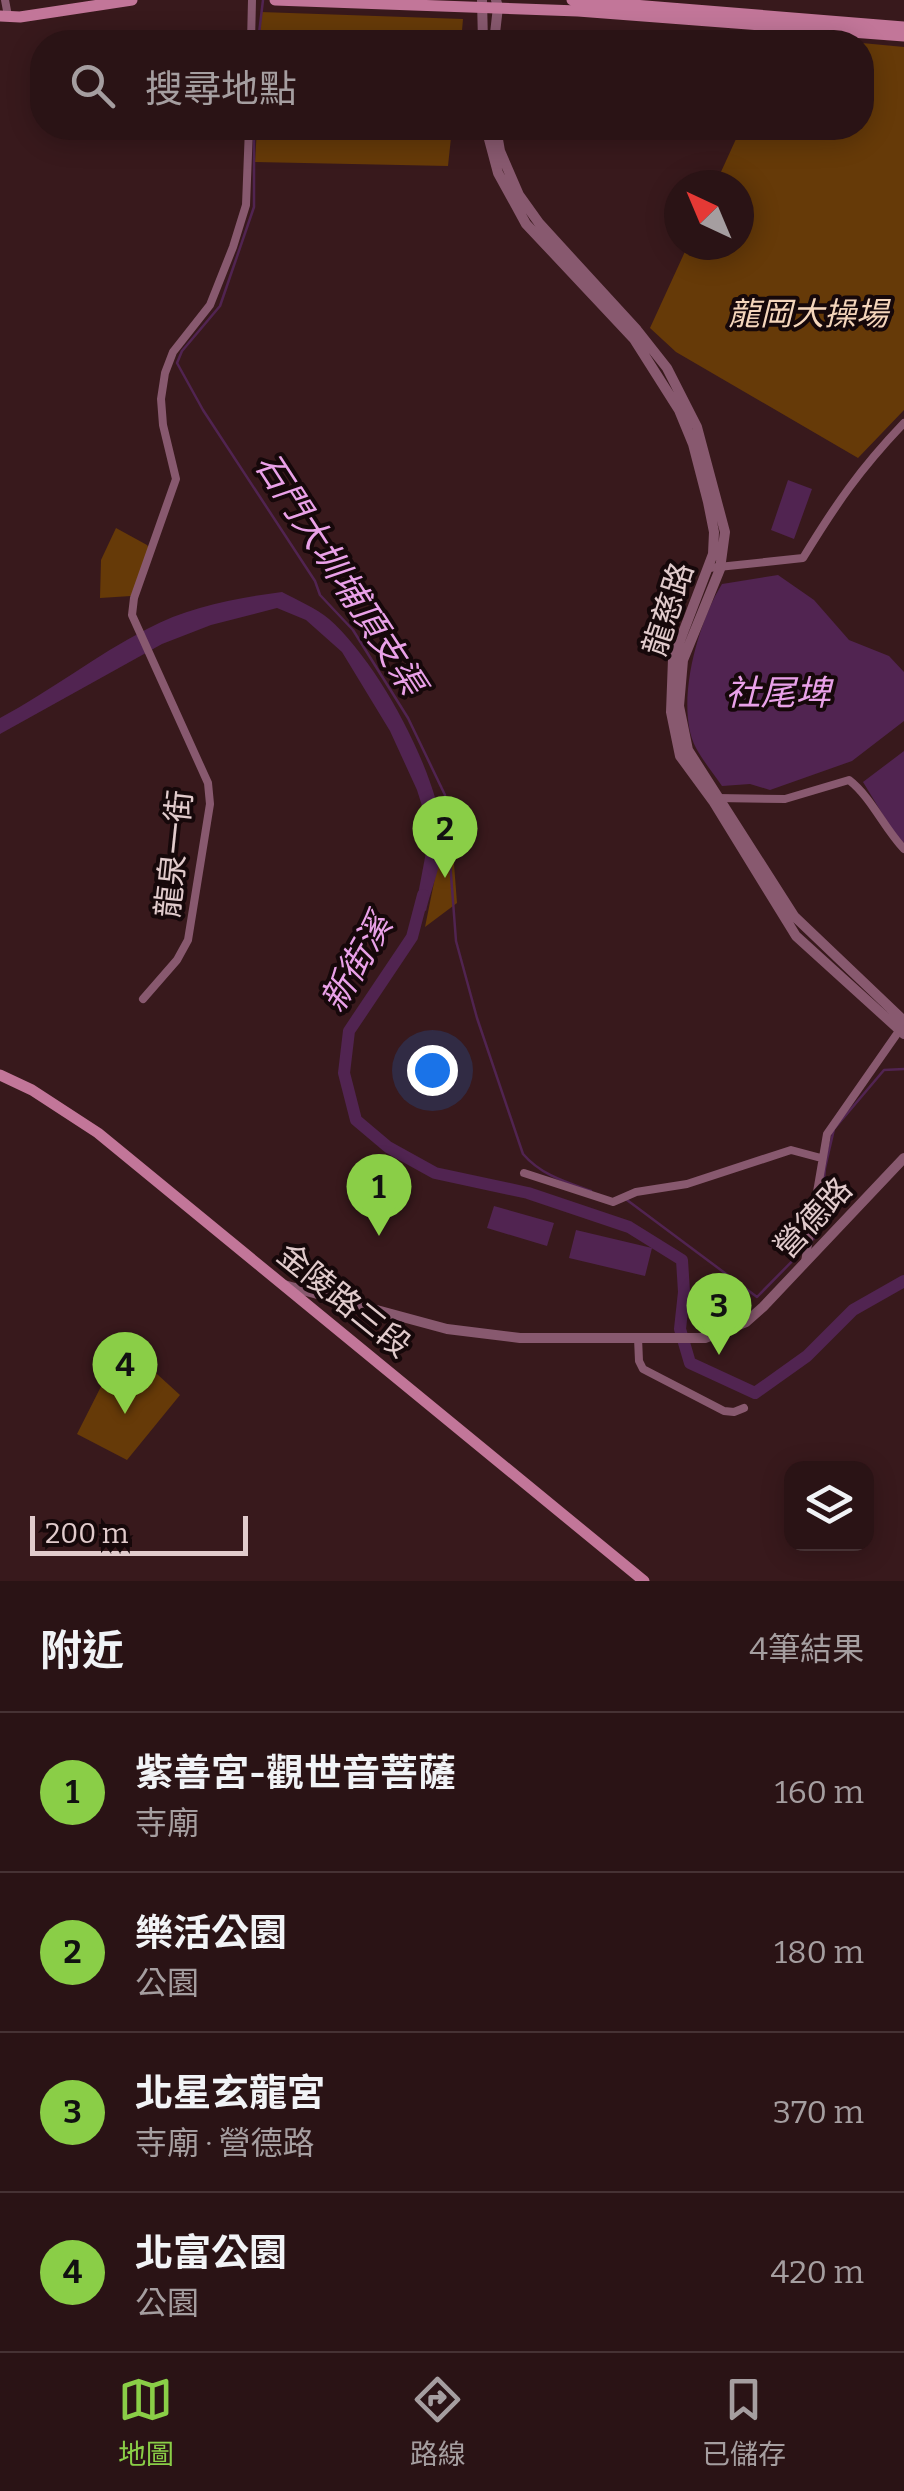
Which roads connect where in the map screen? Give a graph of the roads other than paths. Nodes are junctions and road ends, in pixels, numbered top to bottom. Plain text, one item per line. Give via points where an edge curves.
1 (5, 0) edge
2 (132, 0) edge
3 (252, 0) edge
4 (275, 0) edge
5 (572, 0) edge
6 (482, 3) edge
7 (497, 4) edge
8 (4, 16) edge
9 (904, 27) edge
10 (251, 30) edge
11 (483, 30) edge
12 (495, 30) edge
13 (828, 30) edge
14 (874, 34) edge
15 (904, 36) edge
16 (249, 140) edge
17 (489, 140) edge
18 (498, 140) edge
19 (904, 423) edge
20 (710, 485) junction
21 (715, 568) junction
22 (717, 798) junction
23 (904, 849) edge
24 (144, 999) dead end
25 (903, 1025) edge
26 (0, 1075) edge
27 (822, 1158) junction
28 (904, 1158) edge
29 (524, 1173) dead end
30 (805, 1262) junction
31 (278, 1283) junction
32 (638, 1338) junction
33 (744, 1408) dead end
34 (644, 1581) edge

1 - 8 street
2 - 8 main road
3 - 10 street
4 - 6 main road
5 - 9 main road
6 - 7 main road
6 - 11 street
7 - 12 street
7 - 13 main road
14 - 15 main road
16 - 24 street, 龍泉一街 via 246,205 233,247 210,305 165,373 160,399 176,479 134,598 132,615 206,774 210,804 188,940
17 - 20 street, 龍慈路 via 498,173 526,224 656,371
18 - 20 street, 龍慈路 via 539,223 667,368 697,427
19 - 21 street via 861,468 803,558
20 - 21 street, 龍慈路
21 - 22 street, 龍慈路 via 673,660 671,698 680,756
22 - 23 street via 785,799 849,780
22 - 25 street, 龍慈路 via 796,936
25 - 27 street via 827,1134
26 - 31 main road, 金陵路三段 via 98,1133
27 - 29 street via 792,1150 613,1202
27 - 30 street
28 - 30 street, 營德路
30 - 32 street, 營德路 via 746,1322 705,1338
31 - 32 street via 447,1329 520,1338
31 - 34 main road, 金陵路三段
32 - 33 street via 643,1369 724,1411

